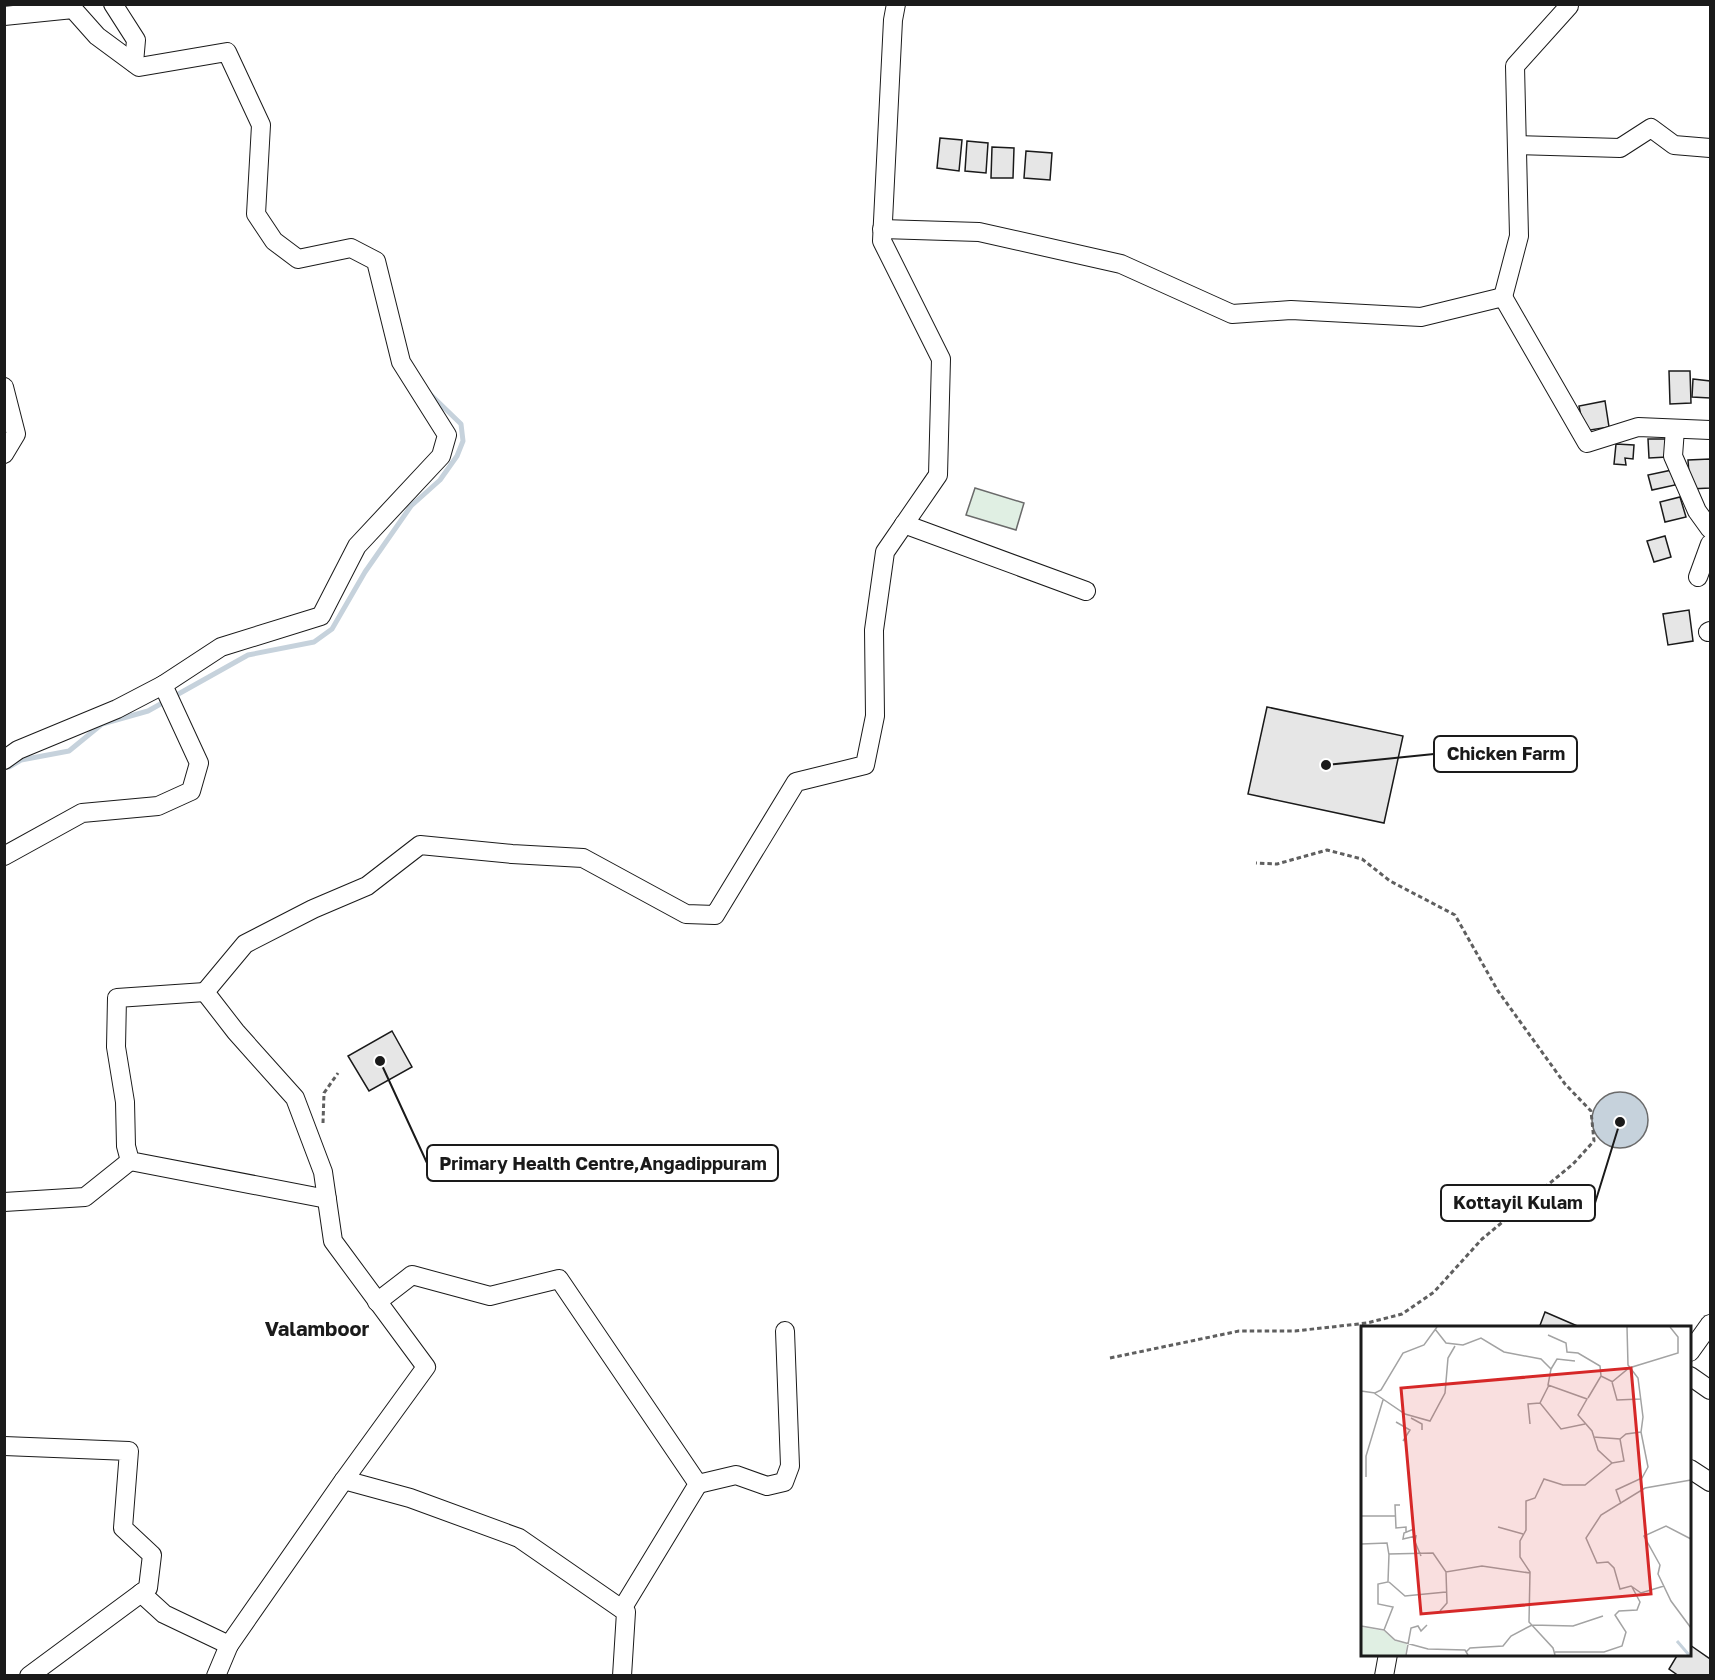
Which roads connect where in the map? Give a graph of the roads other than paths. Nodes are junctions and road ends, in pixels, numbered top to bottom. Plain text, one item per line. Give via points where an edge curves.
1 (113, 4) edge
2 (896, 4) edge
3 (1569, 6) dead end
4 (4, 16) edge
5 (134, 63) junction
6 (1517, 145) junction
7 (1710, 148) edge
8 (882, 229) junction
9 (1503, 297) junction
10 (4, 387) edge
11 (1675, 429) junction
12 (1710, 430) edge
13 (4, 454) edge
14 (904, 524) junction
15 (1710, 528) edge
16 (1710, 544) edge
17 (1710, 575) edge
18 (1086, 591) dead end
19 (163, 685) junction
20 (4, 760) edge
21 (4, 856) edge
22 (205, 992) junction
23 (130, 1161) junction
24 (327, 1199) junction
25 (4, 1202) edge
26 (377, 1302) junction
27 (1710, 1324) edge
28 (785, 1331) dead end
29 (1691, 1350) edge
30 (1691, 1377) edge
31 (1710, 1390) edge
32 (4, 1446) edge
33 (1691, 1470) edge
34 (344, 1480) junction
35 (1691, 1482) edge
36 (1710, 1482) edge
37 (698, 1484) junction
38 (1710, 1493) edge
39 (141, 1593) junction
40 (622, 1609) junction
41 (229, 1645) junction
42 (1388, 1656) edge
43 (28, 1676) edge
44 (216, 1676) edge
45 (622, 1676) edge
46 (1384, 1676) edge

1 - 5 street via 136,40
2 - 8 street
3 - 6 street via 1515,66
4 - 5 street via 73,9 97,36
5 - 19 street via 139,67 226,52 261,125 256,214 274,241 298,260 351,248 376,261 401,362 447,435 441,456 357,546 321,616 221,646
6 - 7 street via 1620,148 1651,128 1674,145
6 - 9 street via 1519,236
8 - 9 street via 979,232 1121,264 1232,314 1291,310 1421,317
8 - 14 street via 882,241 941,359 938,475
9 - 11 street via 1587,443 1638,427
10 - 13 street via 16,434
11 - 12 street
11 - 15 street via 1673,456 1697,511
14 - 18 street
14 - 22 street via 885,552 874,630 875,716 865,765 796,782 715,915 686,914 583,858 420,845 367,886 245,944
16 - 17 street via 1698,577
19 - 20 street via 117,709 18,750
19 - 21 street via 200,763 191,791 158,806 82,813
22 - 23 street via 117,998 116,1047 126,1102
22 - 24 street via 295,1098 323,1172
23 - 24 street
23 - 25 street via 85,1197
24 - 26 street via 333,1241
26 - 34 street via 426,1367
26 - 37 street via 412,1275 490,1296 559,1280
27 - 29 street
28 - 37 street via 790,1467 784,1482 767,1486 736,1474
30 - 31 street
32 - 39 street via 129,1451 123,1528 152,1555 148,1588
33 - 36 street
34 - 40 street via 410,1498 519,1538
34 - 41 street
35 - 38 street
37 - 40 street
39 - 41 street via 164,1614
39 - 43 street
40 - 45 street via 626,1612
41 - 44 street
42 - 46 street

